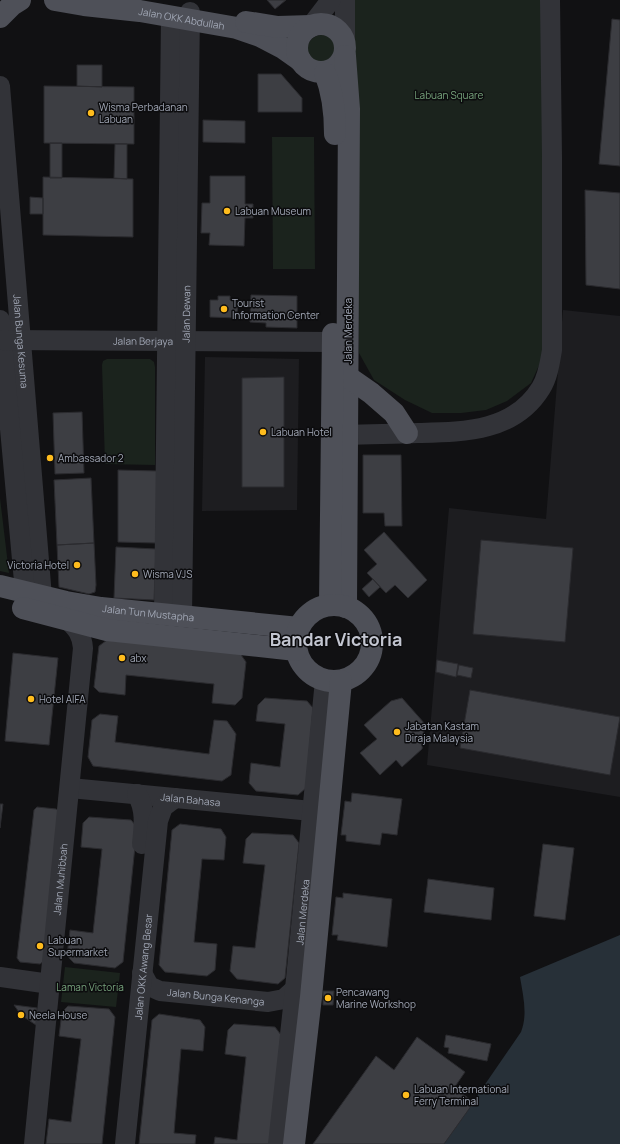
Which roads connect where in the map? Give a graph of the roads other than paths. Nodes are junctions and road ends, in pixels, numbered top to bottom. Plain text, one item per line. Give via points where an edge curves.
1 (20, 0) edge
2 (55, 0) edge
3 (132, 0) edge
4 (331, 0) edge
5 (345, 0) edge
6 (550, 0) edge
7 (184, 16) junction
8 (0, 17) edge
9 (311, 26) junction
10 (345, 50) junction
11 (300, 60) junction
12 (324, 72) junction
13 (0, 86) edge
14 (0, 320) edge
15 (2, 340) junction
16 (21, 340) junction
17 (177, 341) junction
18 (333, 342) junction
19 (348, 376) junction
20 (408, 433) junction
21 (347, 435) junction
22 (0, 586) edge
23 (34, 594) junction
24 (0, 602) edge
25 (338, 606) junction
26 (173, 615) junction
27 (67, 619) junction
28 (298, 628) junction
29 (296, 650) junction
30 (333, 681) junction
31 (70, 788) junction
32 (137, 794) junction
33 (175, 798) junction
34 (312, 811) junction
35 (142, 973) junction
36 (0, 977) edge
37 (50, 984) junction
38 (295, 989) junction
39 (34, 1144) edge
40 (111, 1144) edge
41 (125, 1144) edge
42 (278, 1144) edge
43 (294, 1144) edge

1 - 8 main road
2 - 7 main road, Jalan OKK Abdullah
3 - 7 main road, Jalan OKK Abdullah
4 - 9 street
5 - 10 street, Jalan Merdeka
6 - 20 street via 552,350 549,366 542,387 530,404 513,416 478,430
7 - 9 main road, Jalan OKK Abdullah via 278,27
7 - 11 main road, Jalan OKK Abdullah via 250,32 283,48
7 - 17 street, Jalan Dewan
9 - 10 main road via 325,24 339,31 343,37
9 - 11 main road via 304,31 297,45
10 - 12 main road via 337,67
10 - 19 main road, Jalan Merdeka via 349,109
11 - 12 main road via 310,70
12 - 18 main road, Jalan Merdeka via 331,90 335,118
13 - 16 street, Jalan Bunga Kesuma
14 - 15 street, Jalan Bunga Kesuma
15 - 16 street, Jalan Berjaya
15 - 23 street, Jalan Bunga Kesuma
16 - 17 street, Jalan Berjaya
16 - 23 street, Jalan Bunga Kesuma
17 - 18 street, Jalan Berjaya
17 - 26 street, Jalan Dewan
18 - 25 main road, Jalan Merdeka
19 - 20 main road via 394,413
19 - 21 main road, Jalan Merdeka
20 - 21 street
21 - 25 main road, Jalan Merdeka
22 - 23 main road, Jalan Tun Mustapha
23 - 26 main road, Jalan Tun Mustapha via 101,608
24 - 27 main road
25 - 28 main road via 320,607 311,612
25 - 30 main road via 357,613 365,622 372,645 369,658 362,669 353,676
26 - 28 main road, Jalan Tun Mustapha
27 - 29 main road via 107,630
27 - 31 street, Jalan Muhibbah via 80,632 84,648
28 - 29 main road
29 - 30 main road via 306,670 315,676
30 - 34 street, Jalan Merdeka
30 - 43 main road, Jalan Merdeka via 311,997
31 - 32 street, Jalan Bahasa
31 - 37 street, Jalan Muhibbah
32 - 33 street, Jalan Bahasa
32 - 40 street, Jalan OKK Awang Besar via 143,807 144,821
33 - 34 street, Jalan Bahasa
33 - 35 street, Jalan OKK Awang Besar via 163,807 158,821
34 - 38 street, Jalan Merdeka
35 - 38 street, Jalan Bunga Kenanga via 149,986 160,991 268,1002 284,999
35 - 41 street, Jalan OKK Awang Besar
36 - 37 street
37 - 39 street, Jalan Muhibbah
38 - 42 street, Jalan Merdeka

